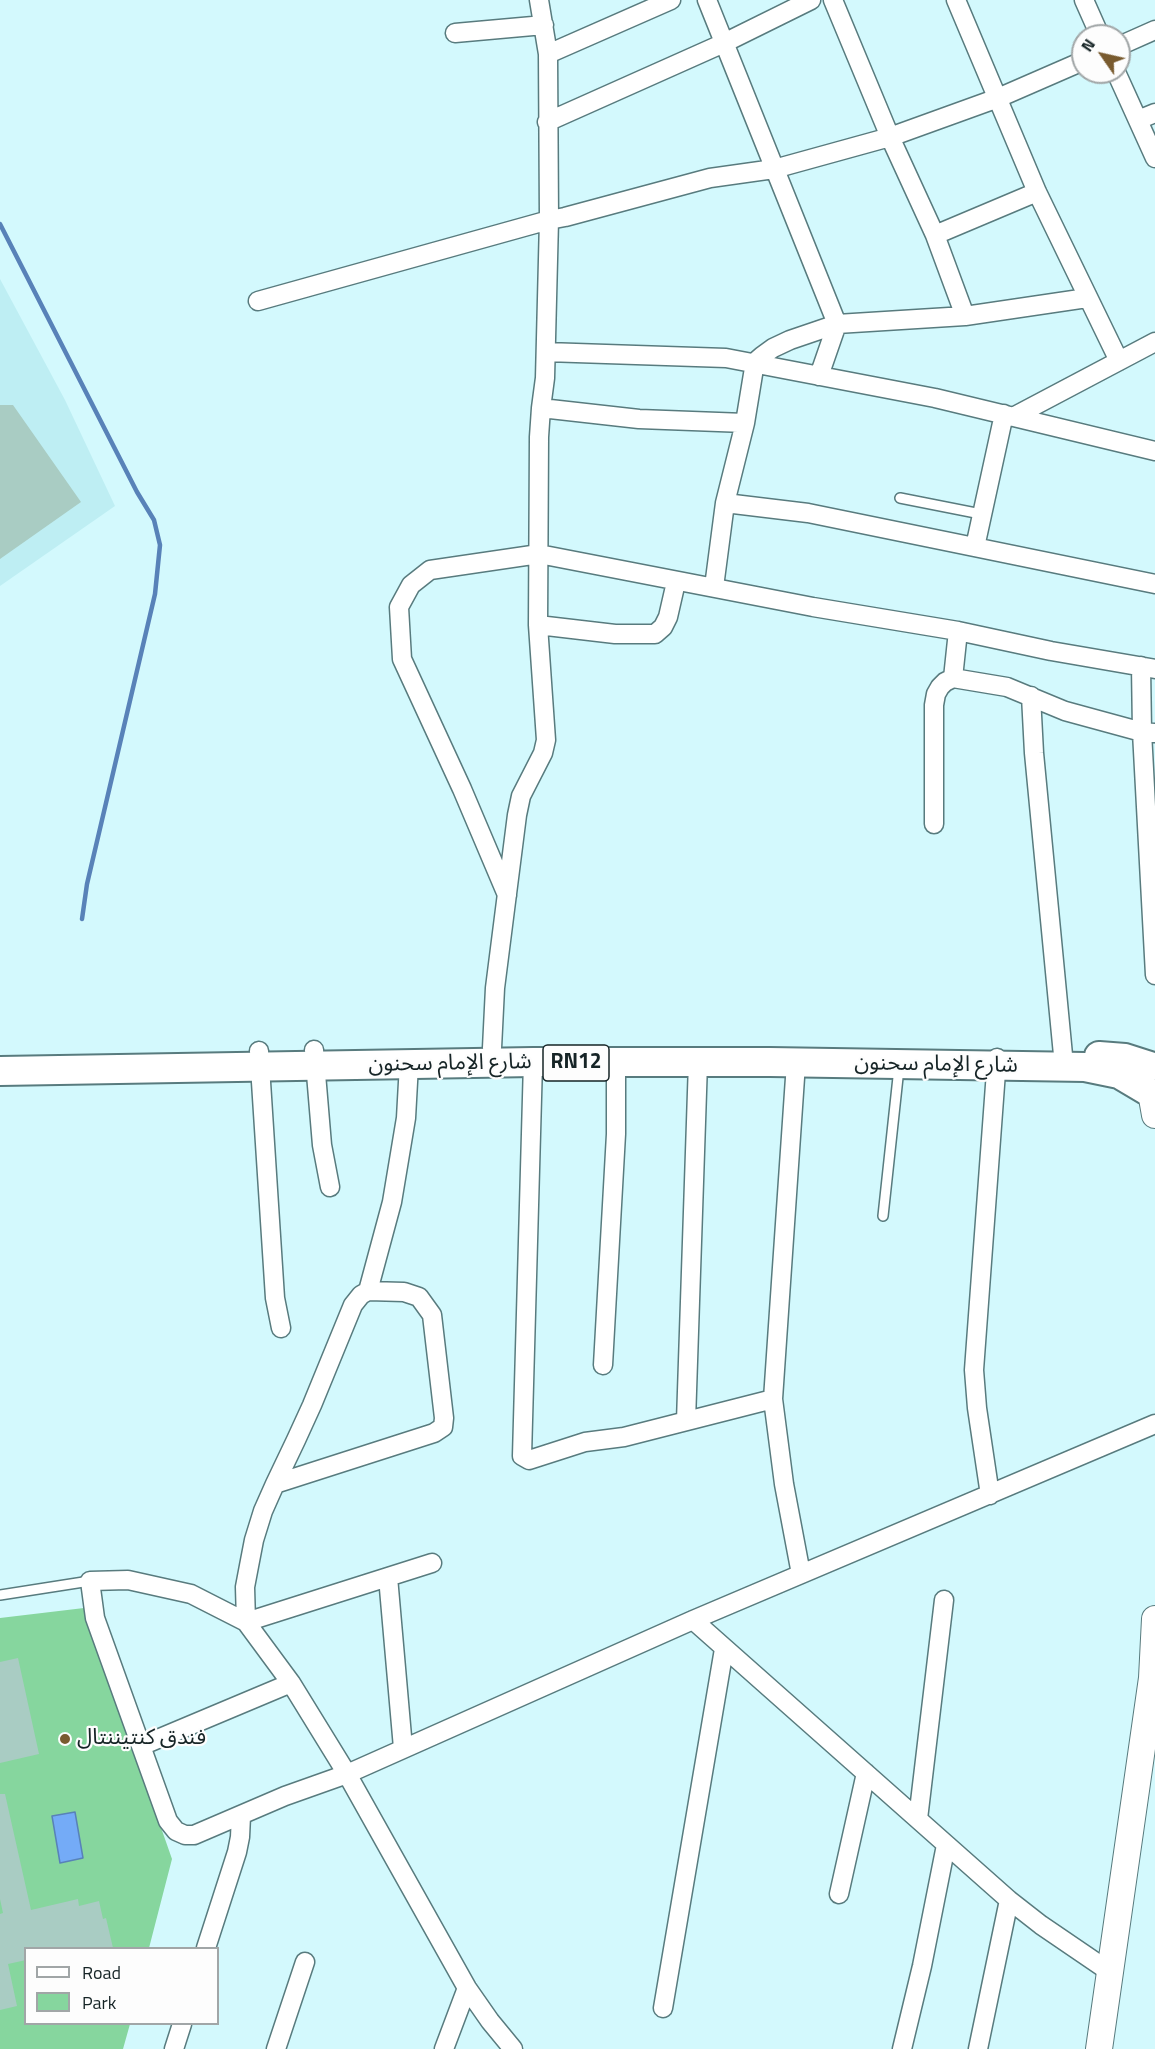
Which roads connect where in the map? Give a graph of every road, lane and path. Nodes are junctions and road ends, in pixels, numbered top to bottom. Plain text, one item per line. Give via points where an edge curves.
1 (539, 0) edge
2 (671, 0) edge
3 (707, 0) edge
4 (811, 0) edge
5 (833, 0) edge
6 (956, 0) edge
7 (1084, 0) edge
8 (1095, 24) edge
9 (544, 25) junction
10 (1155, 30) edge
11 (455, 33) dead end
12 (1131, 41) edge
13 (724, 44) junction
14 (548, 54) junction
15 (1071, 66) edge
16 (1124, 84) edge
17 (998, 98) junction
18 (1147, 116) edge
19 (547, 122) junction
20 (890, 137) junction
21 (1155, 158) edge
22 (774, 169) junction
23 (1037, 192) junction
24 (549, 220) junction
25 (935, 235) junction
26 (1087, 298) junction
27 (258, 301) dead end
28 (965, 316) junction
29 (837, 324) junction
30 (1155, 342) edge
31 (546, 352) junction
32 (1119, 361) junction
33 (755, 362) junction
34 (819, 376) junction
35 (541, 408) junction
36 (1009, 416) junction
37 (744, 423) junction
38 (1155, 451) edge
39 (900, 498) dead end
40 (725, 503) junction
41 (981, 514) junction
42 (975, 547) junction
43 (539, 554) junction
44 (676, 582) junction
45 (1155, 584) edge
46 (714, 587) junction
47 (538, 625) junction
48 (958, 631) junction
49 (1148, 668) edge
50 (953, 678) junction
51 (1030, 696) junction
52 (1148, 733) edge
53 (934, 824) dead end
54 (1151, 826) edge
55 (507, 896) junction
56 (1155, 975) edge
57 (492, 1048) junction
58 (0, 1053) edge
59 (1063, 1054) junction
60 (260, 1058) junction
61 (315, 1058) junction
62 (997, 1060) junction
63 (533, 1062) junction
64 (698, 1062) junction
65 (616, 1063) junction
66 (796, 1063) junction
67 (409, 1064) junction
68 (899, 1065) junction
69 (0, 1071) edge
70 (1152, 1089) edge
71 (330, 1187) dead end
72 (883, 1216) dead end
73 (368, 1291) junction
74 (281, 1328) dead end
75 (603, 1365) dead end
76 (773, 1399) junction
77 (686, 1421) junction
78 (1155, 1424) edge
79 (275, 1484) junction
80 (990, 1495) junction
81 (432, 1563) dead end
82 (801, 1574) junction
83 (388, 1577) junction
84 (90, 1581) junction
85 (0, 1594) edge
86 (944, 1600) dead end
87 (1155, 1619) edge
88 (693, 1620) junction
89 (246, 1622) junction
90 (724, 1649) junction
91 (1153, 1676) edge
92 (291, 1683) junction
93 (141, 1746) junction
94 (403, 1748) junction
95 (1148, 1762) edge
96 (866, 1773) junction
97 (347, 1774) junction
98 (241, 1816) junction
99 (918, 1819) junction
100 (946, 1845) junction
101 (839, 1894) dead end
102 (1009, 1900) junction
103 (206, 1947) edge
104 (305, 1962) dead end
105 (1110, 1972) junction
106 (467, 1988) junction
107 (663, 2008) dead end
108 (182, 2025) edge
109 (174, 2049) edge
110 (276, 2049) edge
111 (444, 2049) edge
112 (513, 2049) edge
113 (902, 2049) edge
114 (978, 2049) edge
115 (1099, 2049) edge

1 - 9 street
2 - 14 street
3 - 13 street
4 - 13 street
5 - 20 street
6 - 17 street
7 - 8 street
9 - 11 street
9 - 14 street
10 - 12 street
13 - 19 street
13 - 22 street
14 - 19 street
15 - 17 street
16 - 18 street
17 - 20 street
17 - 23 street
18 - 21 street
19 - 24 street
20 - 22 street
20 - 25 street
22 - 24 street via 710,178
22 - 29 street
23 - 25 street
23 - 26 street
24 - 27 street
24 - 31 street
25 - 28 street
26 - 28 street
26 - 32 street
28 - 29 street
29 - 33 street via 773,348
29 - 34 street
30 - 32 street
31 - 33 street via 698,356
31 - 35 street
32 - 36 street
33 - 34 street
33 - 37 street
34 - 36 street
35 - 37 street via 639,419
35 - 43 street
36 - 38 street
36 - 41 street
37 - 40 street
39 - 41 lane
40 - 42 street via 808,513
40 - 46 street
41 - 42 street
42 - 45 street
43 - 44 street
43 - 47 street
43 - 55 street via 430,570 411,585 399,607 402,659
44 - 46 street
44 - 47 street via 668,617 655,634 615,634
46 - 48 street
47 - 55 street via 546,740 521,796
48 - 49 street
48 - 50 street
49 - 52 street
50 - 51 street via 1007,687
50 - 53 street via 940,687 934,705
51 - 52 street via 1065,711
51 - 59 street
52 - 54 street
54 - 56 street
55 - 57 street
57 - 61 main road, شارع الإمام سحنون / RN12
57 - 62 main road, شارع الإمام سحنون / RN12 via 829,1048
58 - 60 main road, شارع الإمام سحنون / RN12
59 - 62 main road, شارع الإمام سحنون / RN12
59 - 70 main road, شارع الإمام سحنون / RN12 via 1125,1058
60 - 61 main road, شارع الإمام سحنون / RN12
60 - 69 main road, شارع الإمام سحنون / RN12
60 - 74 street via 275,1298
61 - 67 main road, شارع الإمام سحنون / RN12
61 - 71 street via 322,1145
62 - 68 main road, شارع الإمام سحنون / RN12
62 - 70 main road, شارع الإمام سحنون / RN12 via 1085,1067 1119,1074
62 - 80 street via 974,1370
63 - 65 main road, شارع الإمام سحنون / RN12
63 - 67 main road, شارع الإمام سحنون / RN12
63 - 77 street via 521,1454 529,1460 585,1442 624,1437
64 - 65 main road, شارع الإمام سحنون / RN12
64 - 66 main road, شارع الإمام سحنون / RN12
64 - 77 street
65 - 75 street via 616,1134
66 - 68 main road, شارع الإمام سحنون / RN12
66 - 76 street
67 - 73 street via 406,1118 394,1192
68 - 72 lane
73 - 79 street via 352,1305
73 - 79 street via 412,1294 429,1309 443,1427 435,1433
76 - 77 street
76 - 82 street
78 - 80 street
79 - 89 street via 254,1540 246,1587
80 - 82 street
81 - 83 street
82 - 88 street
83 - 89 street
83 - 94 street
84 - 85 lane
84 - 89 street via 128,1581 191,1594
84 - 93 street via 95,1618
86 - 99 street
87 - 91 street
88 - 90 street
88 - 94 street
89 - 92 street
90 - 96 street
90 - 107 street
91 - 95 street
92 - 93 street
92 - 97 street
93 - 98 street via 168,1821 176,1830 194,1835
94 - 97 street
95 - 105 street
96 - 99 street
96 - 101 street
97 - 98 street
97 - 106 street
98 - 103 street via 237,1852
99 - 100 street
100 - 102 street
100 - 113 street
102 - 105 street
102 - 114 street
104 - 110 street
105 - 115 street
106 - 111 street
106 - 112 street
108 - 109 street

